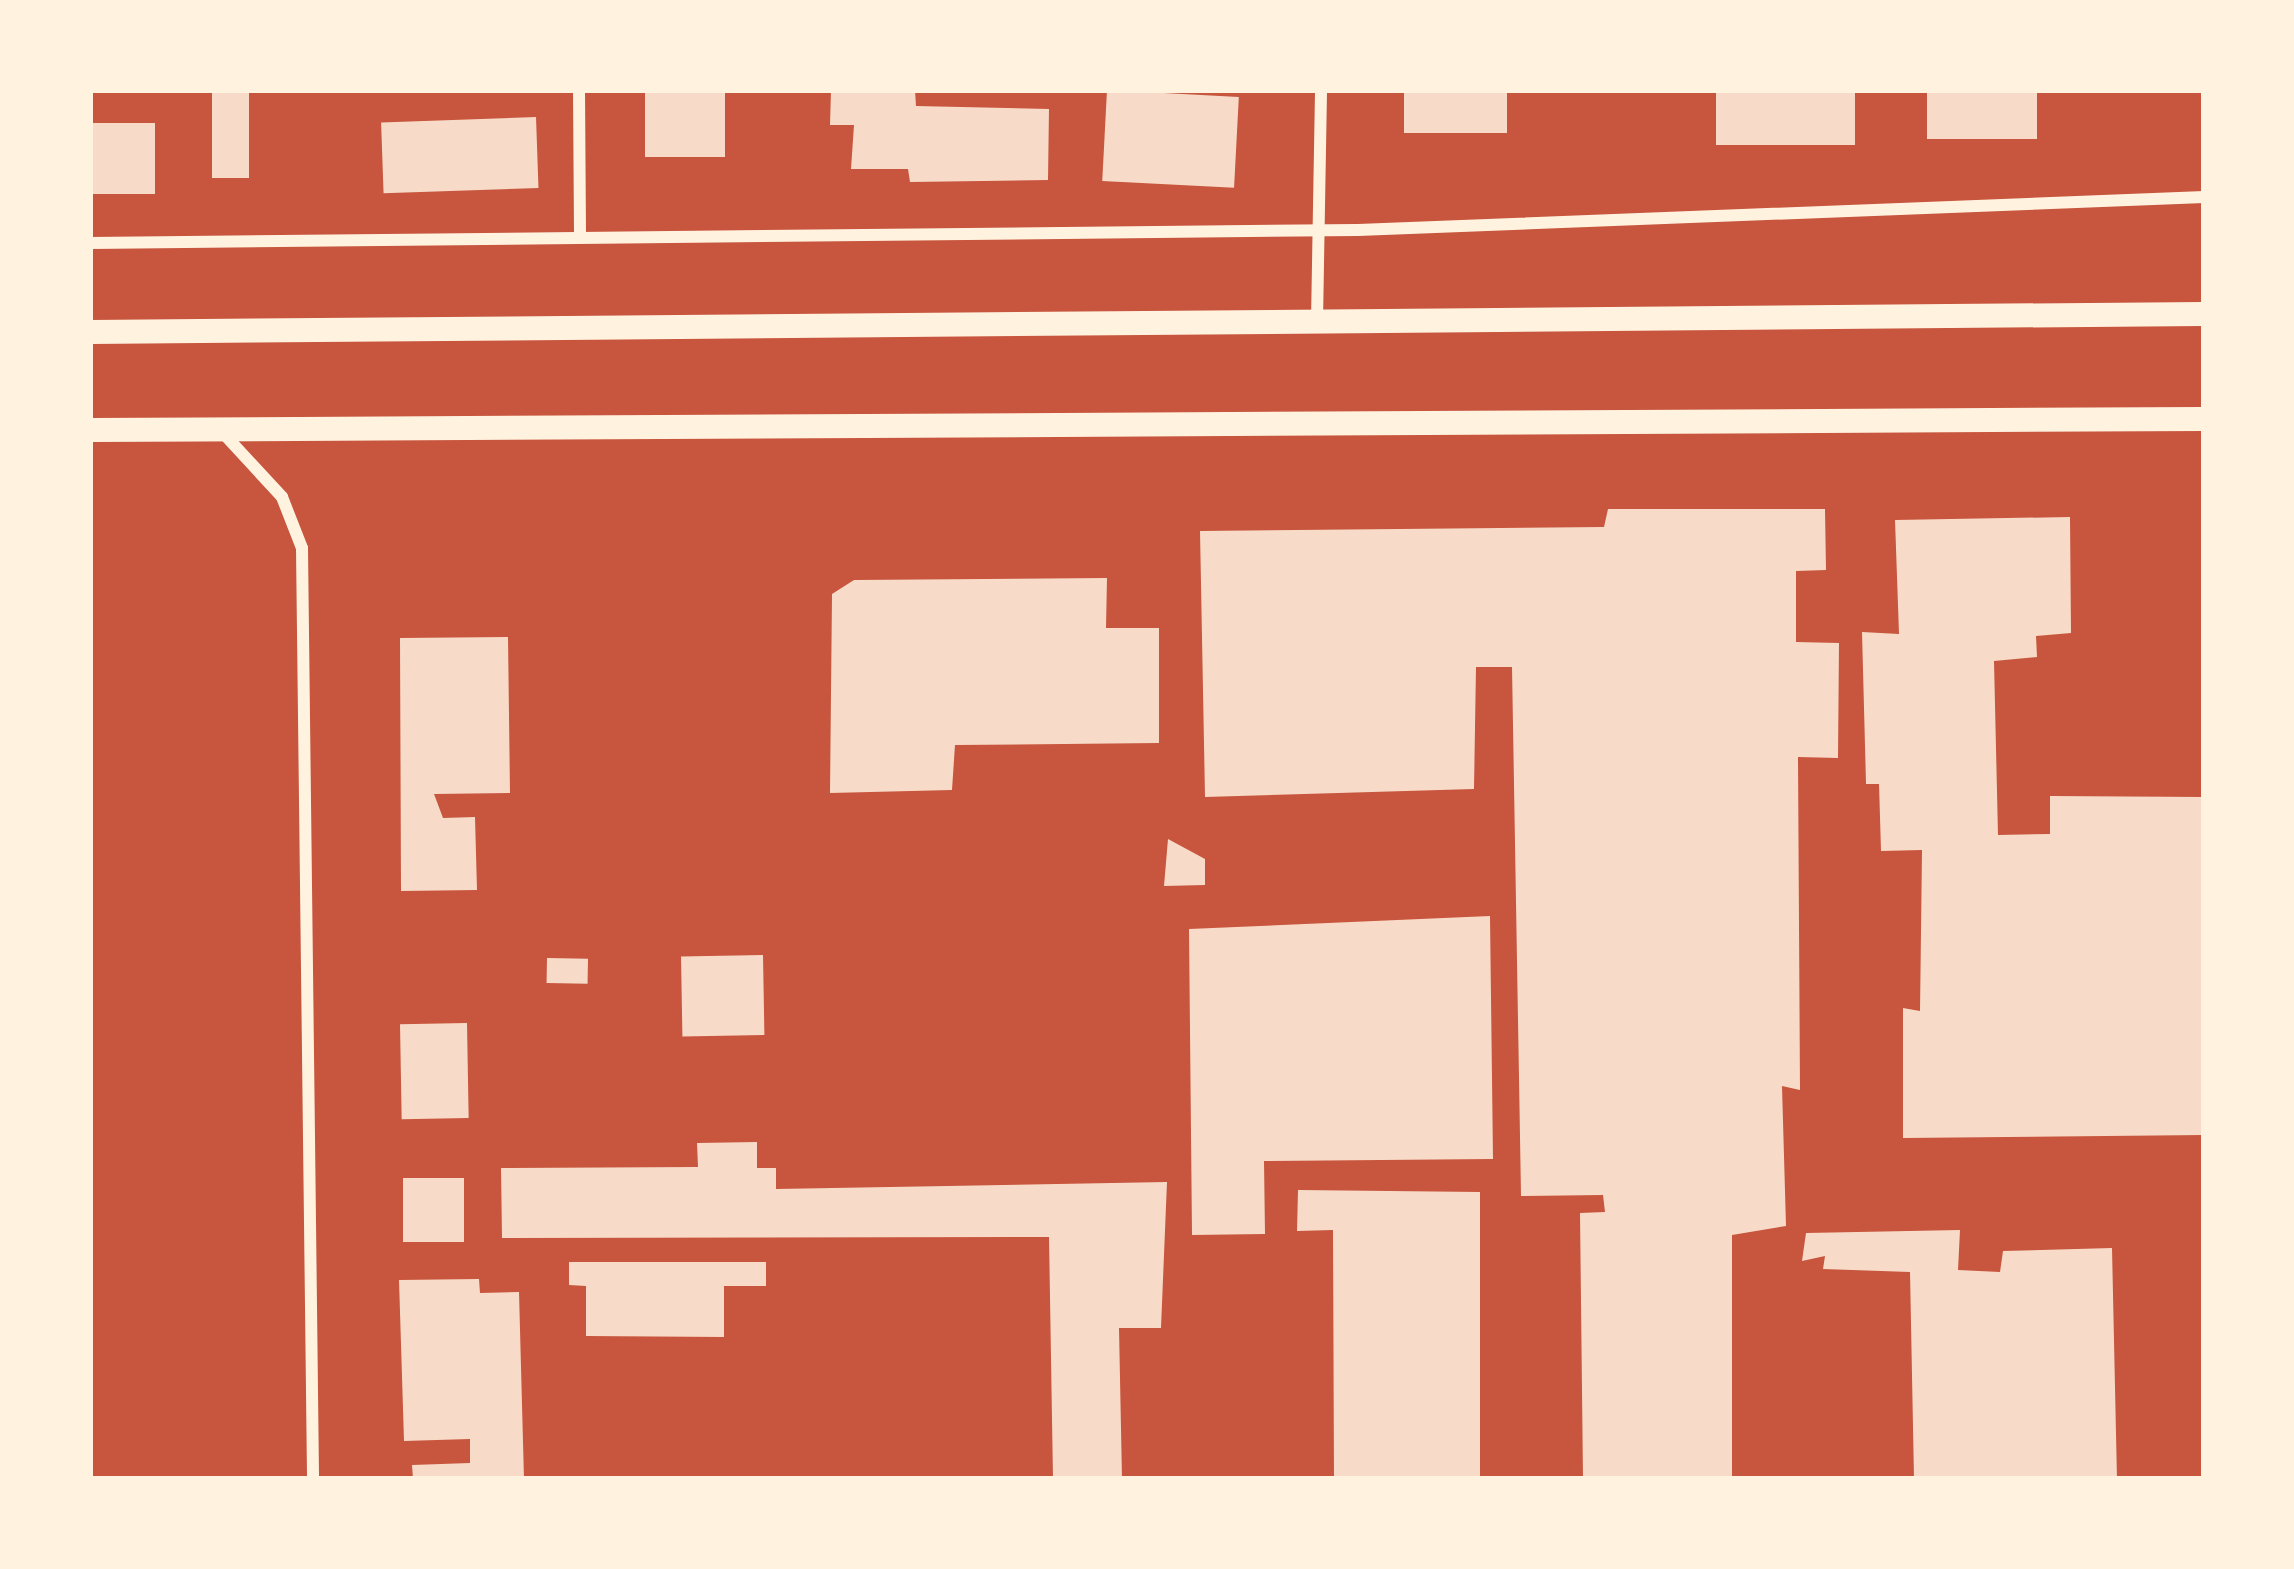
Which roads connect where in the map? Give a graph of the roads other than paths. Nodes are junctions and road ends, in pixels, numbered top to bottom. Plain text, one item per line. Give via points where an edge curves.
1 (579, 90) edge
2 (1321, 90) edge
3 (2204, 197) edge
4 (1323, 231) junction
5 (580, 236) junction
6 (90, 244) edge
7 (2204, 314) edge
8 (1317, 322) junction
9 (90, 332) edge
10 (2204, 419) edge
11 (218, 428) junction
12 (90, 430) edge
13 (314, 1479) edge

1 - 5 street
2 - 4 street
3 - 4 street
4 - 5 street
4 - 8 street
5 - 6 street
7 - 8 main road
8 - 9 main road
10 - 11 main road
11 - 12 main road
11 - 13 street via 282,497 302,548

